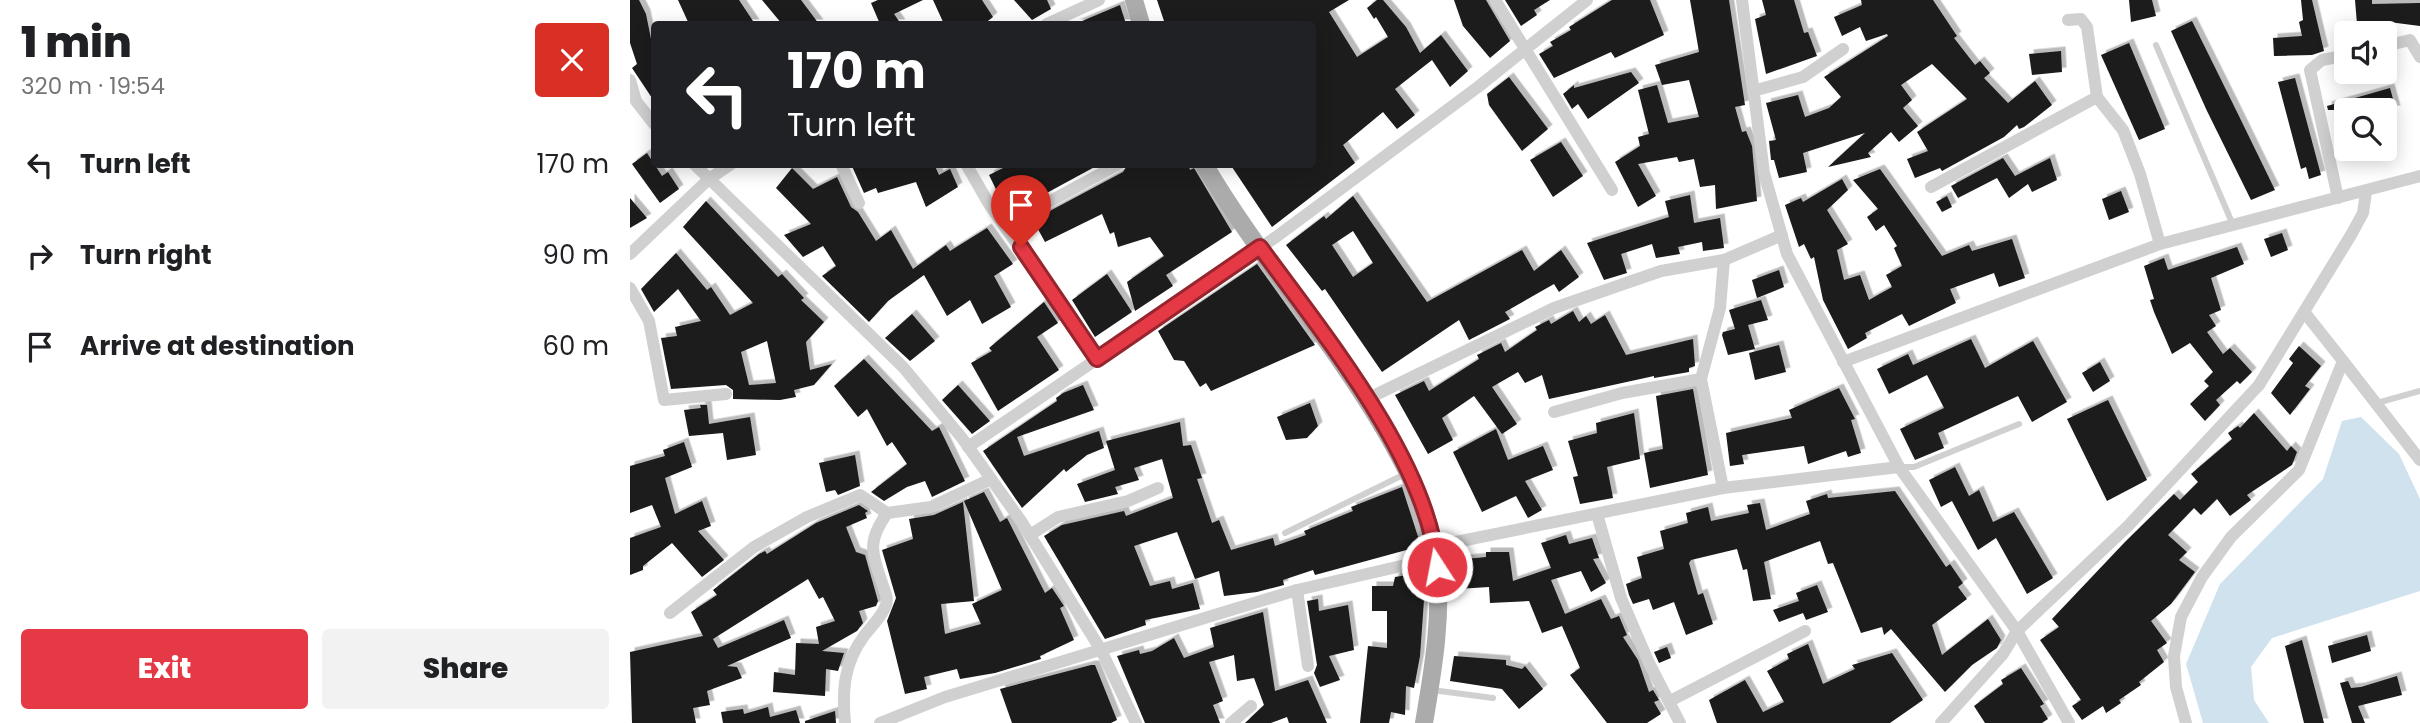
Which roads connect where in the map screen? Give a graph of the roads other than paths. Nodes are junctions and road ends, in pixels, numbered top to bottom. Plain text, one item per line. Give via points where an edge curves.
1 (1099, 0) edge
2 (1134, 0) edge
3 (1495, 0) edge
4 (1587, 0) edge
5 (1741, 0) edge
6 (2068, 20) dead end
7 (1054, 21) edge
8 (1140, 21) edge
9 (2397, 43) edge
10 (2156, 45) dead end
11 (1524, 49) junction
12 (1843, 49) dead end
13 (2420, 57) edge
14 (2334, 58) edge
15 (630, 80) edge
16 (1753, 91) junction
17 (2097, 97) junction
18 (633, 102) edge
19 (651, 121) edge
20 (698, 168) edge
21 (725, 168) edge
22 (843, 168) edge
23 (969, 168) edge
24 (1112, 168) edge
25 (1207, 168) edge
26 (2420, 176) edge
27 (709, 179) junction
28 (1931, 187) dead end
29 (1612, 190) dead end
30 (2366, 192) junction
31 (2338, 198) junction
32 (859, 203) dead end
33 (1006, 225) junction
34 (2234, 226) junction
35 (1782, 235) junction
36 (2160, 244) junction
37 (1260, 247) junction
38 (630, 254) edge
39 (1724, 260) junction
40 (630, 288) edge
41 (2305, 313) junction
42 (1097, 359) junction
43 (2343, 361) junction
44 (1843, 362) junction
45 (1701, 379) junction
46 (2420, 391) edge
47 (726, 394) dead end
48 (1367, 399) junction
49 (2377, 403) junction
50 (1554, 412) dead end
51 (2019, 424) dead end
52 (968, 447) junction
53 (2420, 460) edge
54 (1899, 467) junction
55 (1410, 472) junction
56 (991, 479) junction
57 (1157, 488) dead end
58 (1723, 488) junction
59 (887, 513) junction
60 (1597, 514) junction
61 (1285, 533) dead end
62 (1030, 536) junction
63 (1436, 558) junction
64 (1297, 590) junction
65 (670, 612) dead end
66 (1805, 631) dead end
67 (2017, 631) junction
68 (1101, 650) junction
69 (1308, 666) dead end
70 (1430, 689) junction
71 (1493, 698) dead end
72 (1670, 701) junction
73 (1251, 706) dead end
74 (845, 723) edge
75 (880, 723) edge
76 (1136, 723) edge
77 (1231, 723) edge
78 (1424, 723) edge
79 (1680, 723) edge
80 (1941, 723) edge
81 (2068, 723) edge
82 (2186, 723) edge

1 - 7 street
2 - 8 main road
3 - 11 street
4 - 11 street
5 - 16 street
6 - 17 street via 2081,19 2087,27
9 - 13 street via 2410,40
10 - 34 lane
11 - 29 street
11 - 37 street
12 - 16 street via 1803,77
14 - 31 street via 2310,70
15 - 18 street
16 - 35 street via 1764,173
17 - 28 street
17 - 36 street via 2123,130
18 - 19 street
20 - 27 street
21 - 27 street
22 - 32 street
23 - 33 street
24 - 33 street
25 - 37 main road
26 - 30 street
27 - 38 street
27 - 52 street via 904,368
30 - 31 street
30 - 41 street via 2363,213
31 - 34 street
33 - 42 street
34 - 36 street
35 - 39 street
35 - 44 street via 1787,254
36 - 44 street
37 - 42 street
37 - 48 main road
39 - 45 street via 1720,308
39 - 48 street via 1661,271 1555,308
40 - 47 street via 649,321 664,400
41 - 43 street
41 - 67 street via 2259,385 2221,430
42 - 52 street
43 - 49 street
43 - 82 street via 2299,470 2231,537 2181,617 2176,687
44 - 54 street
45 - 50 street via 1622,393
45 - 58 street
46 - 49 lane
48 - 55 main road
49 - 53 street
51 - 54 lane via 1914,467
52 - 56 street
54 - 58 street
54 - 67 street
55 - 61 lane
55 - 63 main road
56 - 59 street via 930,507
56 - 62 street
57 - 62 street via 1128,501 1058,517
58 - 60 street
59 - 65 street via 860,495 807,517 754,547
59 - 74 street via 871,547 886,606 855,648 846,669 842,691
60 - 63 street via 1446,544
60 - 72 street via 1620,598
62 - 68 street
63 - 64 street
63 - 70 main road via 1437,613
64 - 68 street
64 - 69 street
66 - 72 street
67 - 80 street via 2003,654
67 - 81 street
68 - 75 street via 945,697
68 - 76 street
70 - 71 lane
70 - 78 main road
72 - 79 street
73 - 77 street

